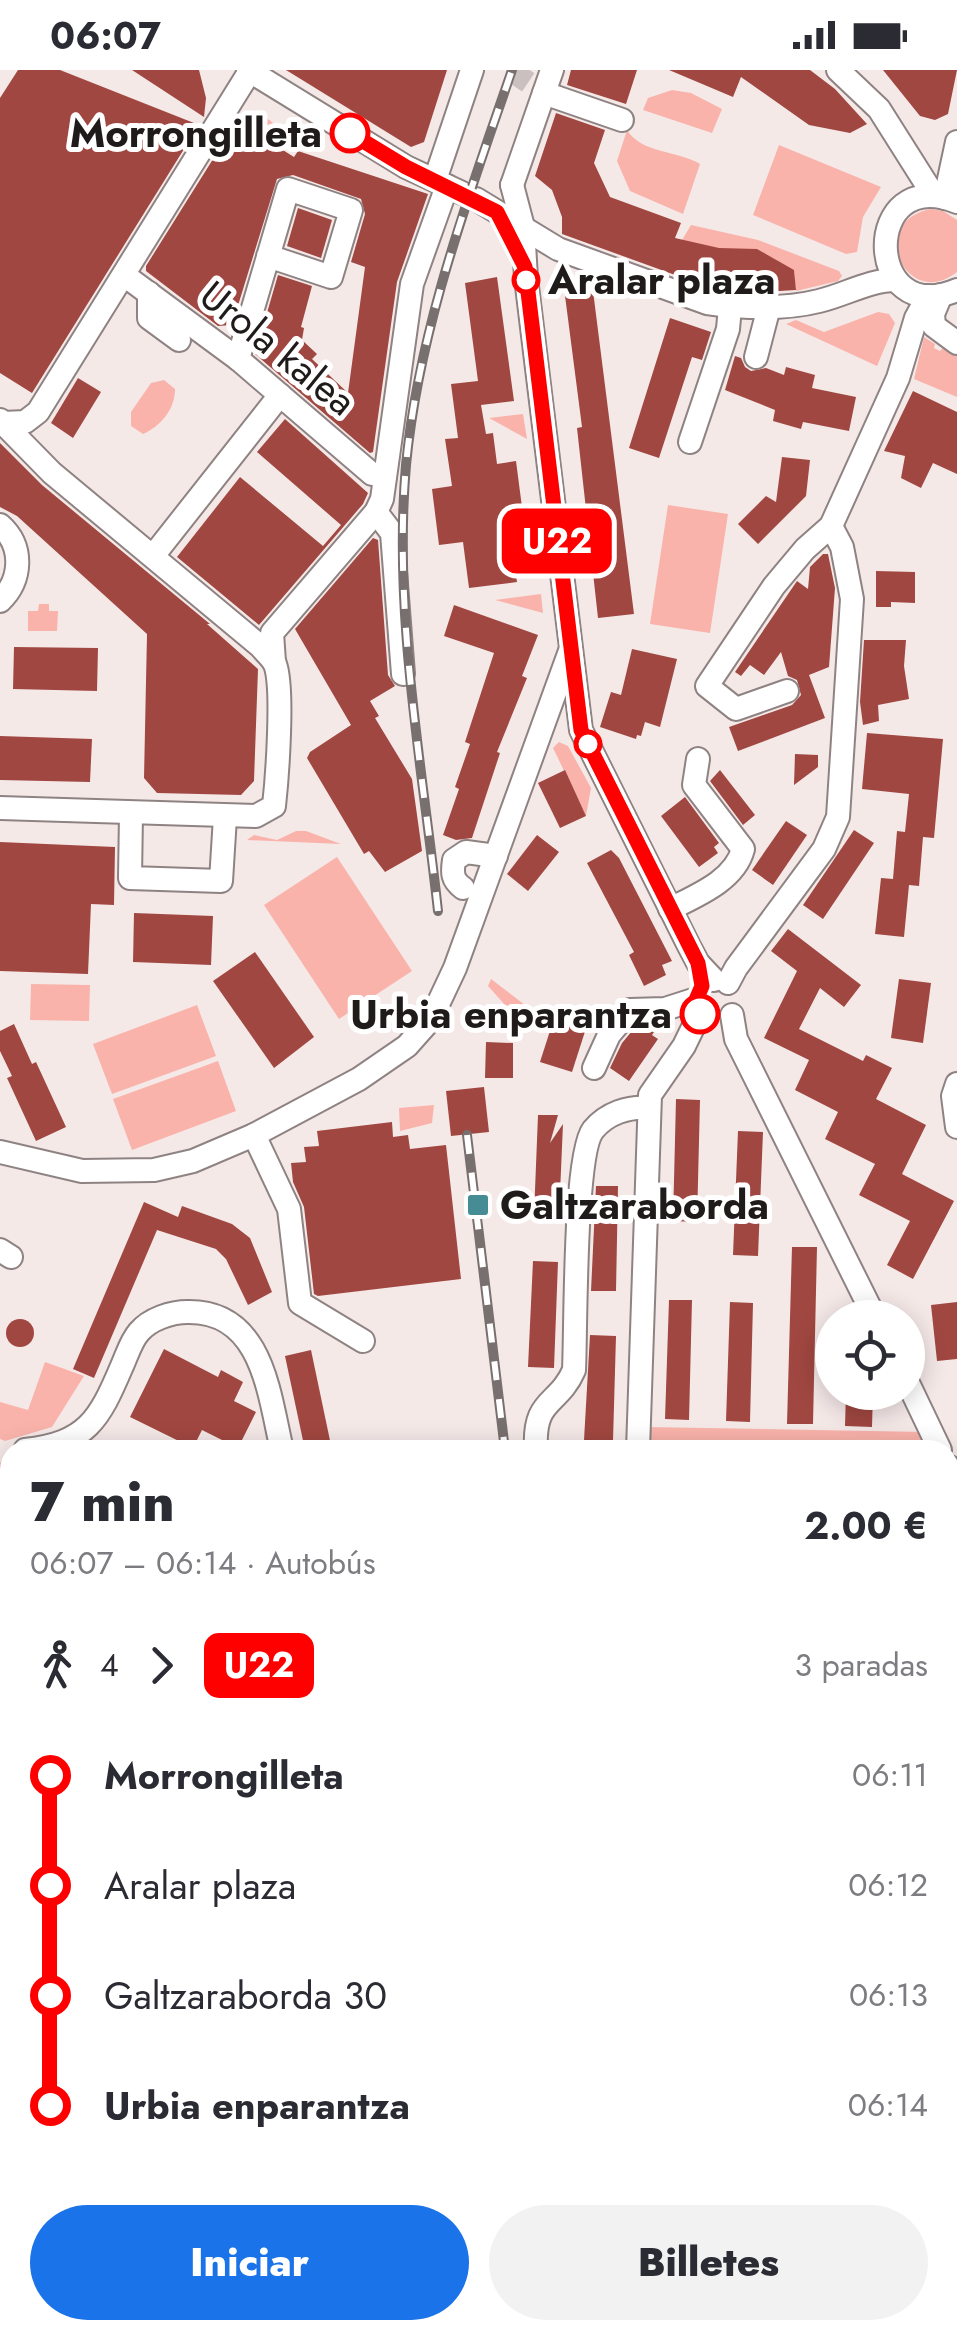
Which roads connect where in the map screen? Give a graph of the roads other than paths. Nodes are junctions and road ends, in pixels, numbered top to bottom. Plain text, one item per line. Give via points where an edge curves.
1 (472, 70) edge
2 (552, 70) edge
3 (838, 70) edge
4 (249, 71) edge
5 (544, 93) junction
6 (622, 120) dead end
7 (957, 142) edge
8 (512, 185) junction
9 (455, 189) junction
10 (945, 199) edge
11 (497, 212) junction
12 (523, 227) junction
13 (558, 249) junction
14 (268, 256) junction
15 (525, 267) junction
16 (124, 274) junction
17 (896, 280) junction
18 (149, 293) junction
19 (942, 294) edge
20 (730, 306) junction
21 (770, 307) junction
22 (179, 340) dead end
23 (957, 343) edge
24 (756, 356) dead end
25 (238, 359) junction
26 (280, 396) junction
27 (2, 422) edge
28 (690, 442) dead end
29 (43, 463) junction
30 (385, 476) junction
31 (105, 491) dead end
32 (376, 512) junction
33 (831, 526) junction
34 (3, 528) edge
35 (153, 556) junction
36 (0, 601) edge
37 (570, 651) junction
38 (274, 662) junction
39 (404, 674) dead end
40 (787, 691) dead end
41 (541, 730) junction
42 (581, 730) junction
43 (698, 760) dead end
44 (0, 808) edge
45 (131, 814) junction
46 (225, 816) junction
47 (496, 856) junction
48 (464, 888) dead end
49 (670, 908) junction
50 (711, 998) junction
51 (594, 1068) dead end
52 (957, 1084) edge
53 (649, 1108) junction
54 (957, 1126) edge
55 (254, 1135) junction
56 (0, 1152) edge
57 (866, 1300) edge
58 (363, 1341) dead end
59 (922, 1410) edge
60 (66, 1440) edge
61 (280, 1440) edge
62 (535, 1440) edge
63 (638, 1440) edge
64 (937, 1440) edge

1 - 9 street
2 - 5 street
3 - 10 street via 878,110
4 - 9 street via 406,167
4 - 16 street
5 - 6 street
5 - 8 street
7 - 10 street
8 - 9 street via 496,195
8 - 12 street
9 - 11 street
9 - 30 street via 412,284
10 - 17 street via 909,202 896,212 883,252
11 - 12 street
11 - 15 street
12 - 13 street
12 - 15 street
13 - 15 street via 536,254
13 - 20 street via 659,288
14 - 14 street via 288,189 351,210 331,276
14 - 25 street
15 - 37 street
16 - 18 street, Urola kalea
16 - 27 street via 38,412 25,422
17 - 19 street via 916,293
17 - 21 street
18 - 22 street via 149,318
18 - 25 street, Urola kalea
19 - 23 street via 934,326
19 - 33 street via 916,318 898,378
20 - 21 street
20 - 28 street
21 - 24 street
25 - 26 street, Urola kalea
26 - 30 street, Urola kalea via 372,474
26 - 35 street
27 - 29 street
29 - 31 street via 58,460
29 - 35 street
30 - 32 street
32 - 38 street via 272,634
32 - 39 street via 392,533
33 - 40 street via 774,586 707,686 736,709
33 - 50 street via 852,599 838,817 824,849
34 - 36 street via 18,563
35 - 38 street
37 - 41 street
37 - 42 street
38 - 46 street via 274,806 256,816
41 - 42 street via 564,724
41 - 47 street
42 - 49 street
43 - 49 street via 694,785 743,848 739,864 712,887
44 - 45 street
45 - 46 street
45 - 46 street via 130,878 222,881
47 - 48 street via 466,852 454,860 452,872
47 - 55 street via 443,997 419,1036 359,1079
49 - 50 street
50 - 51 street via 630,1010
50 - 53 street via 650,1095
50 - 57 street
52 - 54 street
53 - 62 street via 631,1106 603,1121 587,1141 574,1370 541,1410
53 - 63 street
55 - 56 street via 154,1170 82,1171
55 - 58 street via 290,1210 300,1303
59 - 64 street
60 - 61 street via 87,1429 107,1400 139,1332 163,1316 192,1312 228,1321 253,1346

